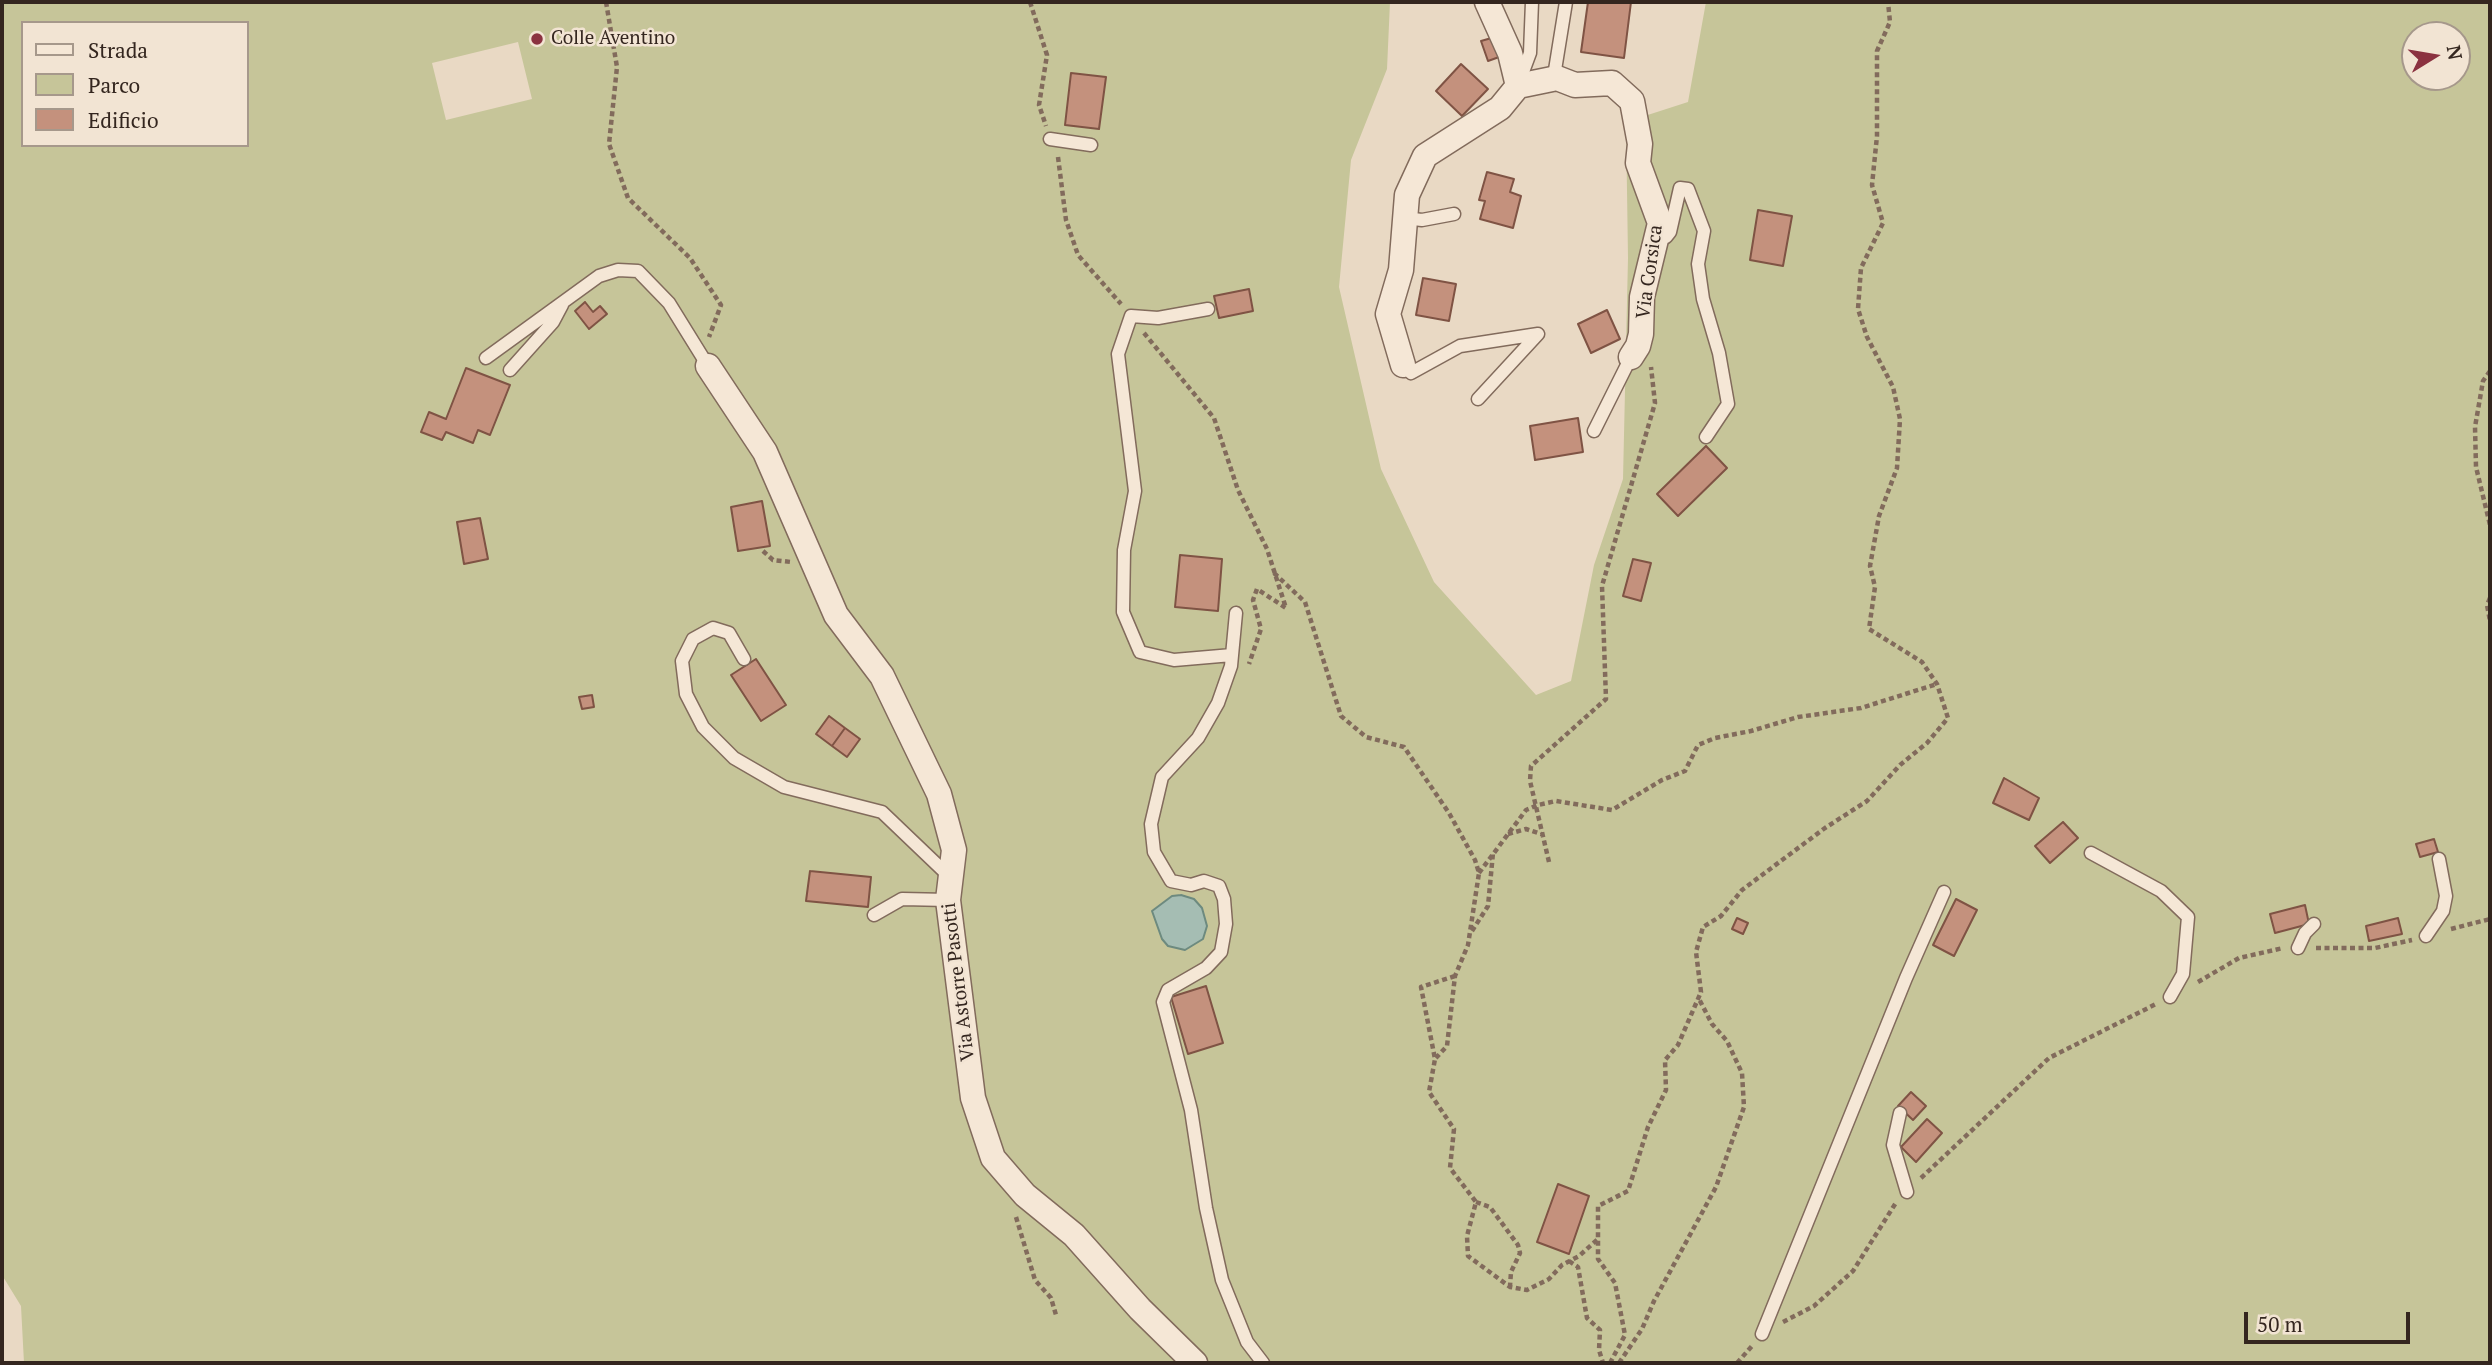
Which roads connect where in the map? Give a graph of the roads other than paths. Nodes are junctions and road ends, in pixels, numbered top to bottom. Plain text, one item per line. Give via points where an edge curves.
1 (1487, 2) edge
2 (1532, 2) edge
3 (1566, 2) edge
4 (1555, 70) dead end
5 (1518, 86) junction
6 (1050, 139) road end
7 (1091, 145) dead end
8 (1454, 215) dead end
9 (1404, 218) junction
10 (1654, 250) junction
11 (562, 305) junction
12 (1208, 309) dead end
13 (1642, 356) joint
14 (486, 358) dead end
15 (1403, 365) joint
16 (708, 366) joint
17 (510, 370) dead end
18 (1478, 399) dead end
19 (1594, 430) dead end
20 (1706, 437) dead end
21 (1236, 613) dead end
22 (1232, 655) junction
23 (744, 660) dead end
24 (2091, 853) dead end
25 (2439, 859) dead end
26 (949, 888) junction
27 (1944, 892) dead end
28 (874, 915) dead end
29 (2314, 924) dead end
30 (2426, 936) road end
31 (2298, 948) road end
32 (2170, 997) road end
33 (1900, 1113) dead end
34 (1907, 1192) road end
35 (1762, 1334) road end
36 (1195, 1363) edge
37 (1263, 1363) edge

1 - 5 street via 1510,54
2 - 5 lane via 1530,53
3 - 4 lane
5 - 9 street via 1500,108 1425,156 1407,195
5 - 10 street, Via Corsica via 1557,78 1575,85 1612,83 1632,101 1640,144 1638,163 1660,223
6 - 7 lane
8 - 9 lane
9 - 15 street via 1401,270 1388,314
10 - 13 street, Via Corsica via 1642,297
10 - 20 lane via 1670,232 1680,188 1688,189 1704,231 1698,264 1728,404
11 - 14 lane via 545,312
11 - 16 lane via 599,276 618,270 638,271 669,303
11 - 17 lane via 553,322
12 - 22 lane via 1158,318 1131,316 1118,354 1135,491 1124,550 1123,612 1140,652 1174,660
13 - 19 lane
15 - 18 lane via 1410,373 1460,346 1538,334
16 - 26 street, Via Astorre Pasotti via 765,452 836,615 881,676 939,794 954,850
21 - 22 lane
22 - 37 lane via 1219,703 1203,731 1162,777 1151,824 1154,852 1171,881 1219,886 1224,899 1221,952 1206,968 1168,990 1163,1002 1191,1110 1222,1280 1247,1342
23 - 26 lane via 729,633 713,628 692,639 682,661 686,694 703,727 734,758 784,787 882,812
24 - 32 lane via 2161,891 2188,917 2183,974
25 - 30 lane via 2444,911
26 - 28 lane via 902,899
26 - 36 street, Via Astorre Pasotti via 973,1098 993,1158 1025,1195 1074,1235
27 - 35 lane
29 - 31 lane
33 - 34 lane via 1893,1145

